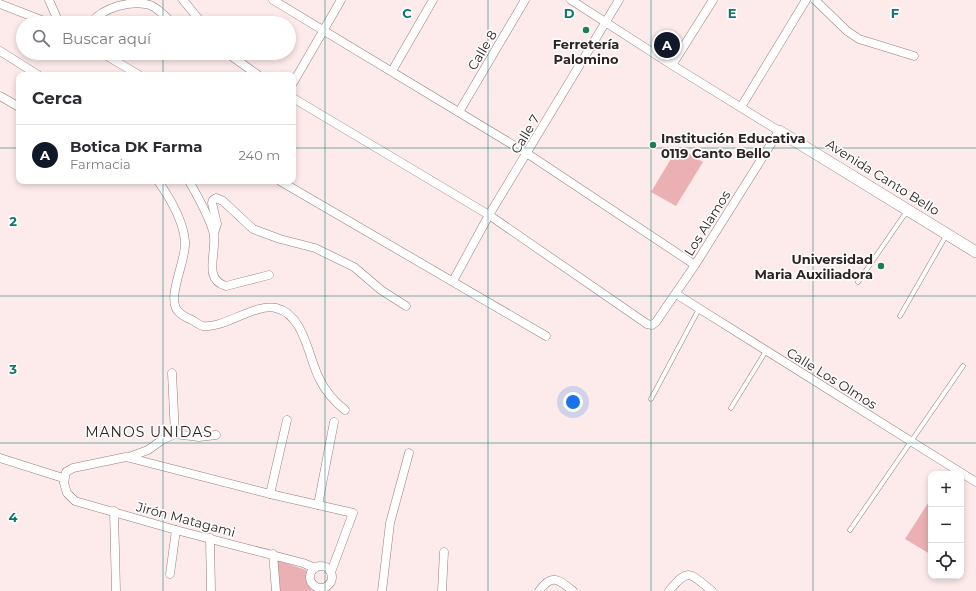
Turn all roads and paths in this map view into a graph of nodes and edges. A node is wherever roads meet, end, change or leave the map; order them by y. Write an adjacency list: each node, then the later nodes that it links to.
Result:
1 (49, 0): 14 (street)
2 (183, 0): 17 (street)
3 (274, 0): 19 (street)
4 (342, 0): 19 (street)
5 (433, 0): 25 (street)
6 (525, 0): 34 (street, Calle 8)
7 (570, 0): 18 (street, Avenida Canto Bello)
8 (619, 0): 18 (street, Calle 7)
9 (713, 0): 24 (street)
10 (806, 0): 33 (street)
11 (815, 0): 21 (street)
12 (0, 4): 13 (street)
13 (31, 16)
14 (56, 16)
15 (97, 16): 16 (street)
16 (164, 16)
17 (196, 16)
18 (605, 22): 24 (street, Avenida Canto Bello); 36 (street, Calle 7)
19 (324, 31): 25 (street); 29 (street)
20 (0, 52): 26 (street)
21 (914, 56)
22 (114, 60): 27 (street)
23 (237, 60): 28 (street)
24 (672, 65): 33 (street, Avenida Canto Bello)
25 (392, 71): 34 (street)
26 (33, 72)
27 (134, 72)
28 (254, 72)
29 (296, 78)
30 (0, 96): 32 (street)
31 (296, 100): 41 (street)
32 (16, 105)
33 (741, 107): 35 (street, Avenida Canto Bello)
34 (459, 112): 36 (street)
35 (779, 131): 40 (street, Avenida Canto Bello); 45 (street, Los Alamos)
36 (528, 154): 41 (street, Calle 7); 45 (street)
37 (160, 184): 59 (street)
38 (191, 184): 42 (street)
39 (285, 184): 47 (street)
40 (908, 210): 43 (street, Avenida Canto Bello); 48 (lane)
41 (489, 215): 47 (street, Calle 7); 49 (street, Los Alamos)
42 (214, 233): 46 (street); 50 (street)
43 (947, 234): 44 (street, Avenida Canto Bello); 52 (lane)
44 (976, 252)
45 (695, 265): 49 (street, Los Alamos)
46 (269, 275)
47 (453, 280): 53 (street)
48 (858, 282)
49 (676, 294): 51 (street, Calle Los Olmos)
50 (406, 306)
51 (699, 309): 54 (street, Calle Los Olmos); 57 (lane)
52 (900, 316)
53 (546, 336)
54 (766, 351): 58 (lane); 64 (street, Calle Los Olmos)
55 (963, 366): 64 (lane)
56 (172, 373): 62 (street)
57 (651, 399)
58 (732, 408)
59 (345, 410)
60 (287, 420): 70 (street)
61 (334, 422): 71 (street)
62 (175, 434): 63 (street); 67 (street)
63 (216, 435)
64 (910, 441): 69 (street, Calle Los Olmos); 74 (lane)
65 (410, 453): 85 (street)
66 (0, 458): 68 (street)
67 (126, 458): 68 (street); 70 (street)
68 (63, 478): 72 (street, Jirón Matagami)
69 (976, 482)
70 (270, 494): 71 (street)
71 (318, 505): 79 (street)
72 (114, 511): 73 (street, Jirón Matagami); 82 (street)
73 (176, 530): 75 (street, Jirón Matagami); 80 (street)
74 (850, 530)
75 (210, 538): 77 (street, Jirón Matagami); 83 (street)
76 (444, 552): 86 (street)
77 (273, 554): 78 (street, Jirón Matagami); 84 (street)
78 (315, 568): 79 (street); 81 (street)
79 (331, 572): 81 (street)
80 (170, 574)
81 (330, 588)
82 (116, 591)
83 (211, 591)
84 (276, 591)
85 (382, 591)
86 (442, 591)
87 (539, 591): 88 (street)
88 (573, 591)
89 (669, 591): 90 (street)
90 (712, 591)

